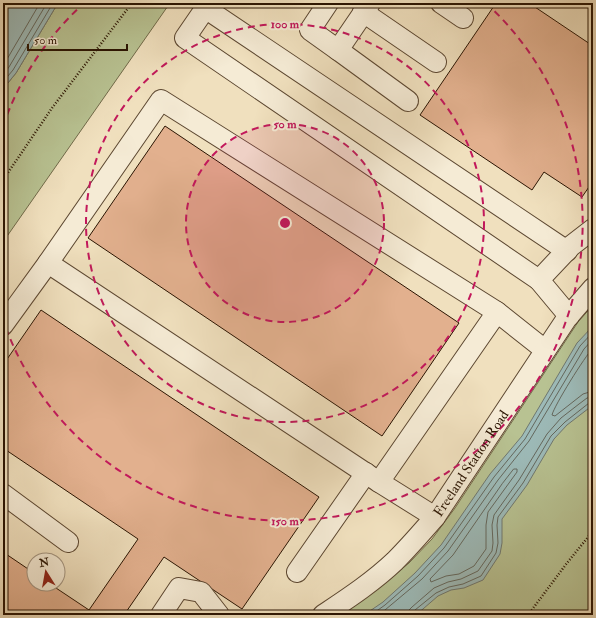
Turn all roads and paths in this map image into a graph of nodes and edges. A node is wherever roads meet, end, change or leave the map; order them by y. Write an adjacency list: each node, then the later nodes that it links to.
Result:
1 (132, 3): 10 (path)
2 (441, 3): 6 (street)
3 (207, 5): 12 (street); 14 (street)
4 (319, 6): 7 (street)
5 (367, 8): 7 (street); 8 (street)
6 (463, 18)
7 (338, 50): 9 (street)
8 (436, 62)
9 (408, 101)
10 (3, 180)
11 (593, 229): 12 (street)
12 (567, 251): 14 (street)
13 (48, 263): 16 (street); 18 (street); 20 (street)
14 (539, 280): 17 (street)
15 (593, 288): 17 (street, Freeland Station Road)
16 (496, 312): 19 (street); 20 (street)
17 (569, 316): 19 (street, Freeland Station Road)
18 (3, 325)
19 (545, 350): 22 (street, Freeland Station Road)
20 (372, 477): 22 (street); 25 (street)
21 (3, 494): 24 (street)
22 (435, 517): 28 (street, Freeland Station Road)
23 (593, 531): 29 (path)
24 (68, 542)
25 (297, 572)
26 (161, 615): 27 (street)
27 (219, 615)
28 (323, 615)
29 (528, 615)

